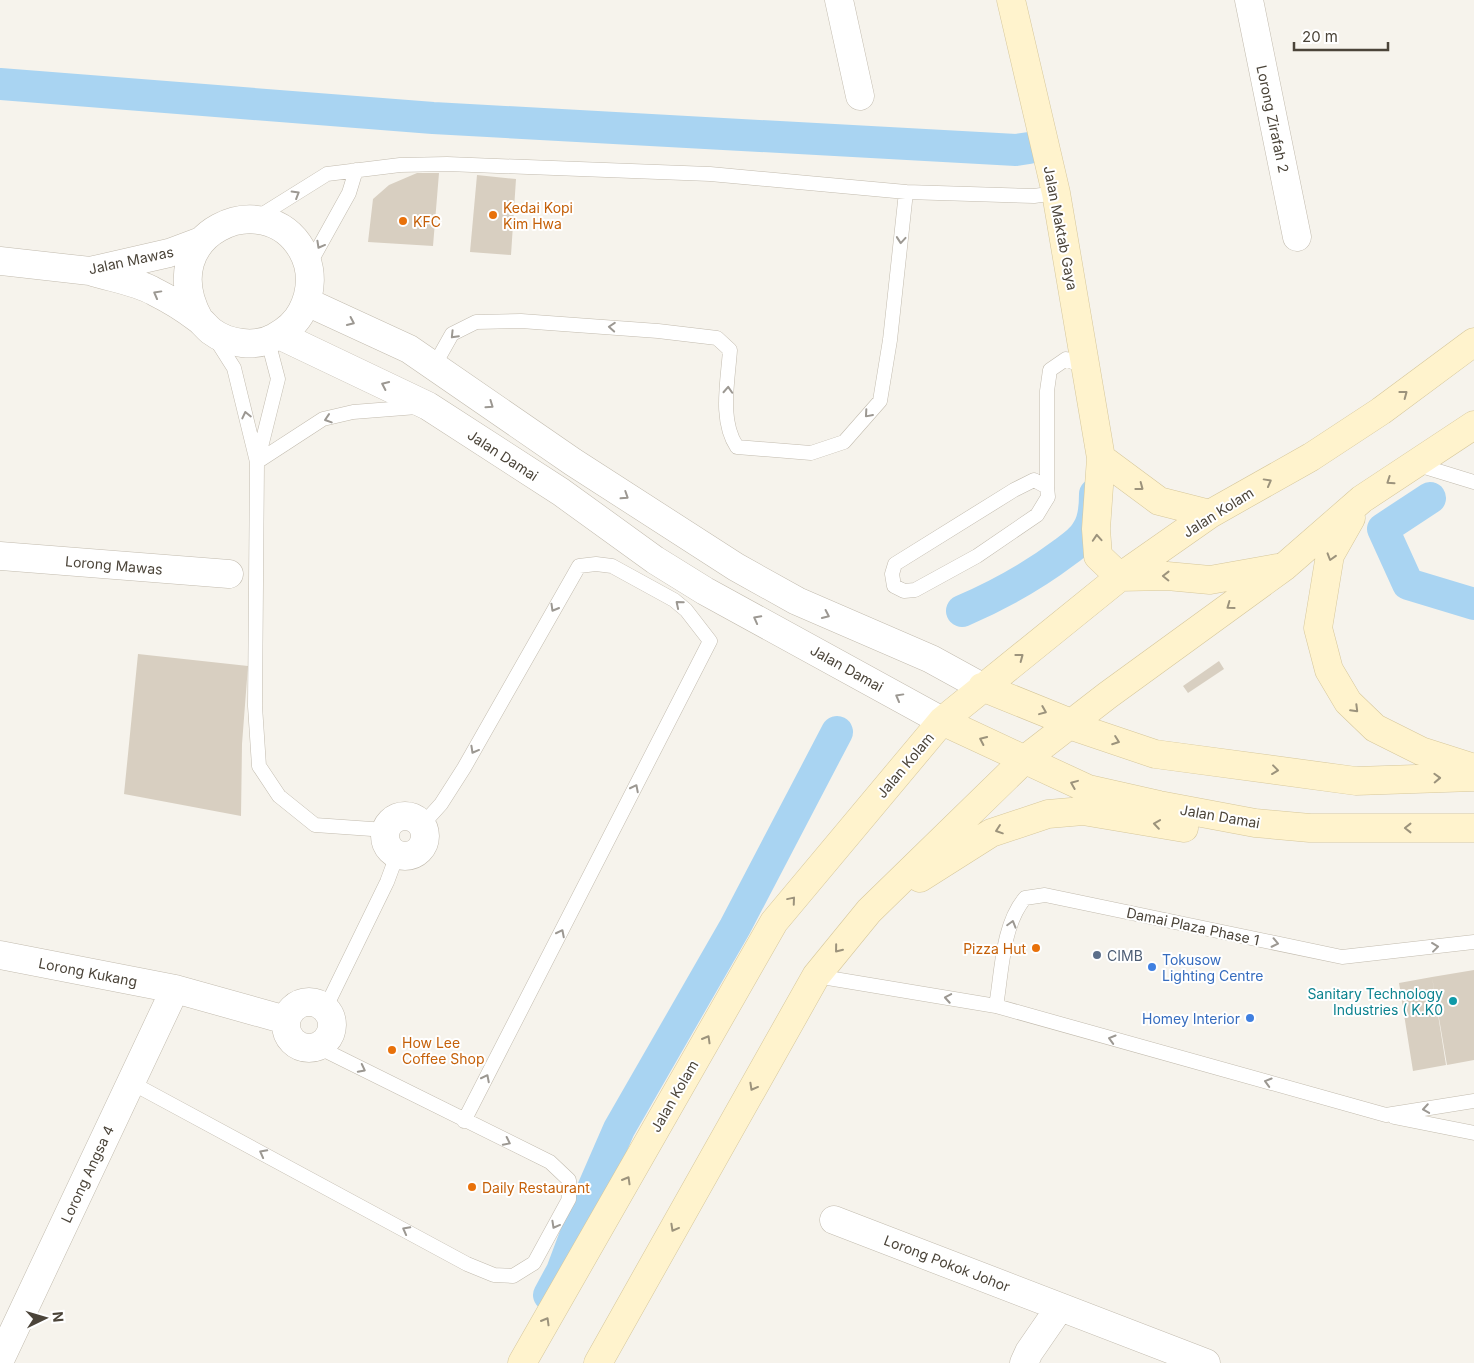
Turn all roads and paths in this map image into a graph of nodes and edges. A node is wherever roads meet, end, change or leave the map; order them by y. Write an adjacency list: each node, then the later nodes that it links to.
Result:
1 (839, 0): 4 (street)
2 (1011, 0): 7 (main road, Jalan Maktab Gaya)
3 (1249, 0): 9 (street, Lorong Zirafah 2)
4 (860, 96)
5 (356, 170): 6 (lane); 8 (lane, one-way to 5); 12 (lane, one-way to 12)
6 (906, 192): 7 (lane); 18 (lane, one-way to 18)
7 (1056, 193): 19 (main road, Jalan Maktab Gaya)
8 (254, 219): 10 (street); 12 (street)
9 (1297, 237)
10 (201, 241): 13 (street, Jalan Mawas); 15 (street)
11 (0, 261): 13 (street, Jalan Mawas)
12 (308, 267): 14 (street)
13 (90, 271): 15 (street, one-way to 13)
14 (307, 302): 16 (street); 18 (street, one-way to 18)
15 (205, 325): 16 (street); 23 (lane, one-way to 15)
16 (273, 338): 20 (street, Jalan Damai, one-way to 16); 23 (lane)
17 (1474, 342): 28 (main road, Jalan Kolam, one-way to 17)
18 (434, 366): 33 (street, one-way to 33)
19 (1086, 368): 22 (main road, Jalan Maktab Gaya); 26 (lane)
20 (428, 406): 23 (lane, one-way to 23); 34 (street, Jalan Damai, one-way to 20)
21 (1474, 425): 24 (main road)
22 (1101, 458): 28 (main road, one-way to 28); 32 (main road, Jalan Maktab Gaya, one-way to 22)
23 (257, 462): 42 (lane)
24 (1415, 464): 25 (lane); 27 (main road, one-way to 27)
25 (1474, 482)
26 (1047, 487): 26 (lane)
27 (1362, 499): 30 (main road); 37 (main road, one-way to 37)
28 (1210, 514): 32 (main road, Jalan Kolam)
29 (0, 556): 31 (street, Lorong Mawas)
30 (1284, 567): 32 (main road, one-way to 32); 35 (main road, one-way to 35)
31 (229, 574)
32 (1120, 577): 33 (main road, Jalan Kolam, one-way to 32)
33 (982, 687): 34 (main road, Jalan Kolam); 35 (main road, one-way to 35)
34 (942, 721): 36 (main road, Jalan Damai, one-way to 34); 61 (main road, Jalan Kolam, one-way to 34)
35 (1071, 723): 36 (main road); 38 (main road, one-way to 38)
36 (1024, 760): 40 (main road, Jalan Damai, one-way to 36); 44 (main road)
37 (1474, 768)
38 (1474, 776)
39 (422, 825): 42 (street); 43 (street); 56 (lane, one-way to 39)
40 (1310, 828): 41 (main road, Jalan Damai, one-way to 40); 44 (main road, one-way to 44)
41 (1474, 828)
42 (386, 830): 43 (street)
43 (397, 855): 50 (lane)
44 (869, 911): 47 (main road, one-way to 47)
45 (1474, 942): 49 (lane, Damai Plaza Phase 1, one-way to 45)
46 (0, 955): 48 (street, Lorong Kukang)
47 (816, 976): 49 (lane, one-way to 47); 62 (main road, one-way to 62)
48 (176, 989): 51 (street, Lorong Kukang); 53 (street, Lorong Angsa 4)
49 (996, 1006): 55 (lane, one-way to 49)
50 (325, 1008): 51 (street); 52 (street)
51 (286, 1020): 52 (street)
52 (318, 1046): 56 (lane, one-way to 56)
53 (130, 1082): 56 (lane, one-way to 53); 60 (street, Lorong Angsa 4)
54 (1474, 1101): 55 (lane, one-way to 55)
55 (1386, 1115): 57 (lane)
56 (464, 1121)
57 (1474, 1133)
58 (834, 1220): 59 (street, Lorong Pokok Johor)
59 (1060, 1307): 63 (street); 64 (street, Lorong Pokok Johor)
60 (0, 1360)
61 (522, 1363)
62 (598, 1363)
63 (1024, 1363)
64 (1206, 1363)

